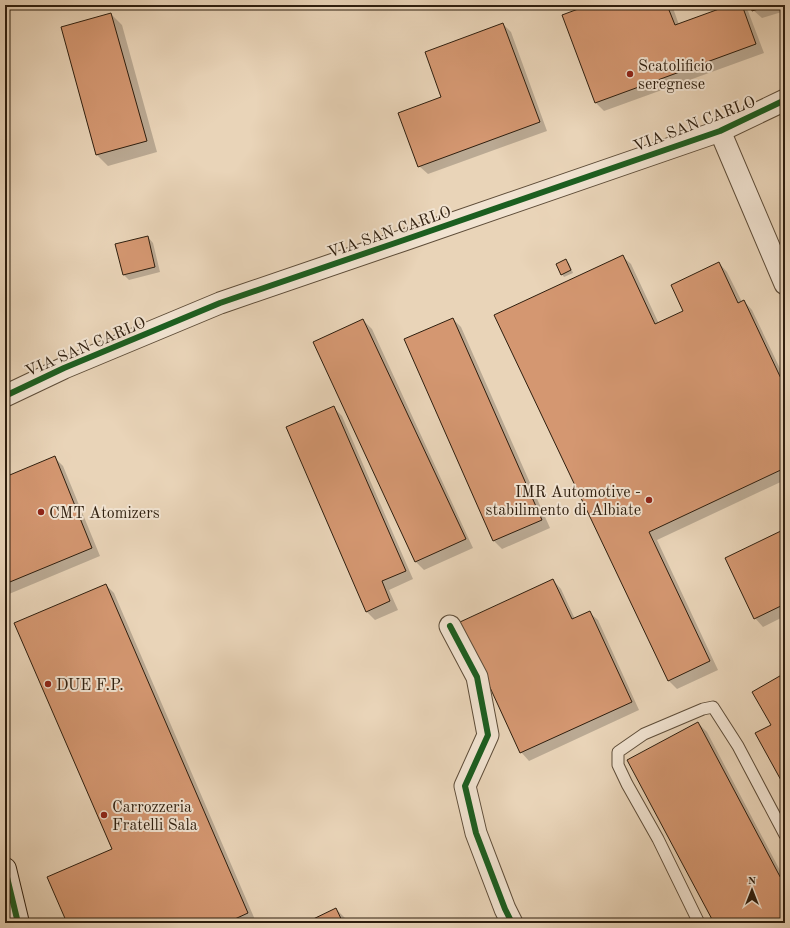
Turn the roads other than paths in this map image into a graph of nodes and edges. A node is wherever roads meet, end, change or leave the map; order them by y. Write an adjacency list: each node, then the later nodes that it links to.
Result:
1 (785, 100): 2 (street, VIA SAN CARLO)
2 (720, 130): 3 (street); 4 (street, VIA SAN CARLO)
3 (785, 284)
4 (5, 396)
5 (450, 626): 9 (street)
6 (785, 835): 10 (lane)
7 (5, 869): 8 (street)
8 (18, 923)
9 (512, 923)
10 (699, 923)

